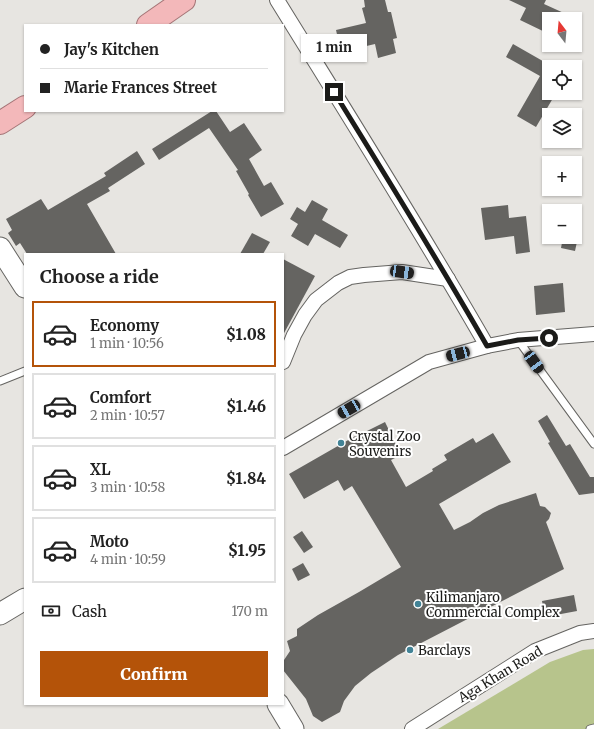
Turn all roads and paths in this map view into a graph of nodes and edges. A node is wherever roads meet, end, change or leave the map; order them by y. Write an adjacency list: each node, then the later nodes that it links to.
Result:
1 (184, 0): 3 (highway)
2 (276, 0): 7 (street)
3 (149, 24)
4 (24, 108): 5 (highway)
5 (0, 122)
6 (0, 248): 8 (main road)
7 (448, 279): 11 (street); 12 (street)
8 (24, 285)
9 (594, 334): 10 (street)
10 (518, 340): 11 (street); 15 (lane)
11 (487, 346): 16 (street)
12 (284, 354)
13 (24, 371): 14 (lane)
14 (0, 381)
15 (594, 444)
16 (284, 447)
17 (24, 600): 18 (main road)
18 (0, 614)
19 (594, 631): 23 (street, Aga Khan Road)
20 (279, 705): 22 (main road)
21 (594, 728): 24 (lane)
22 (293, 729)
23 (412, 729)
24 (590, 729)

